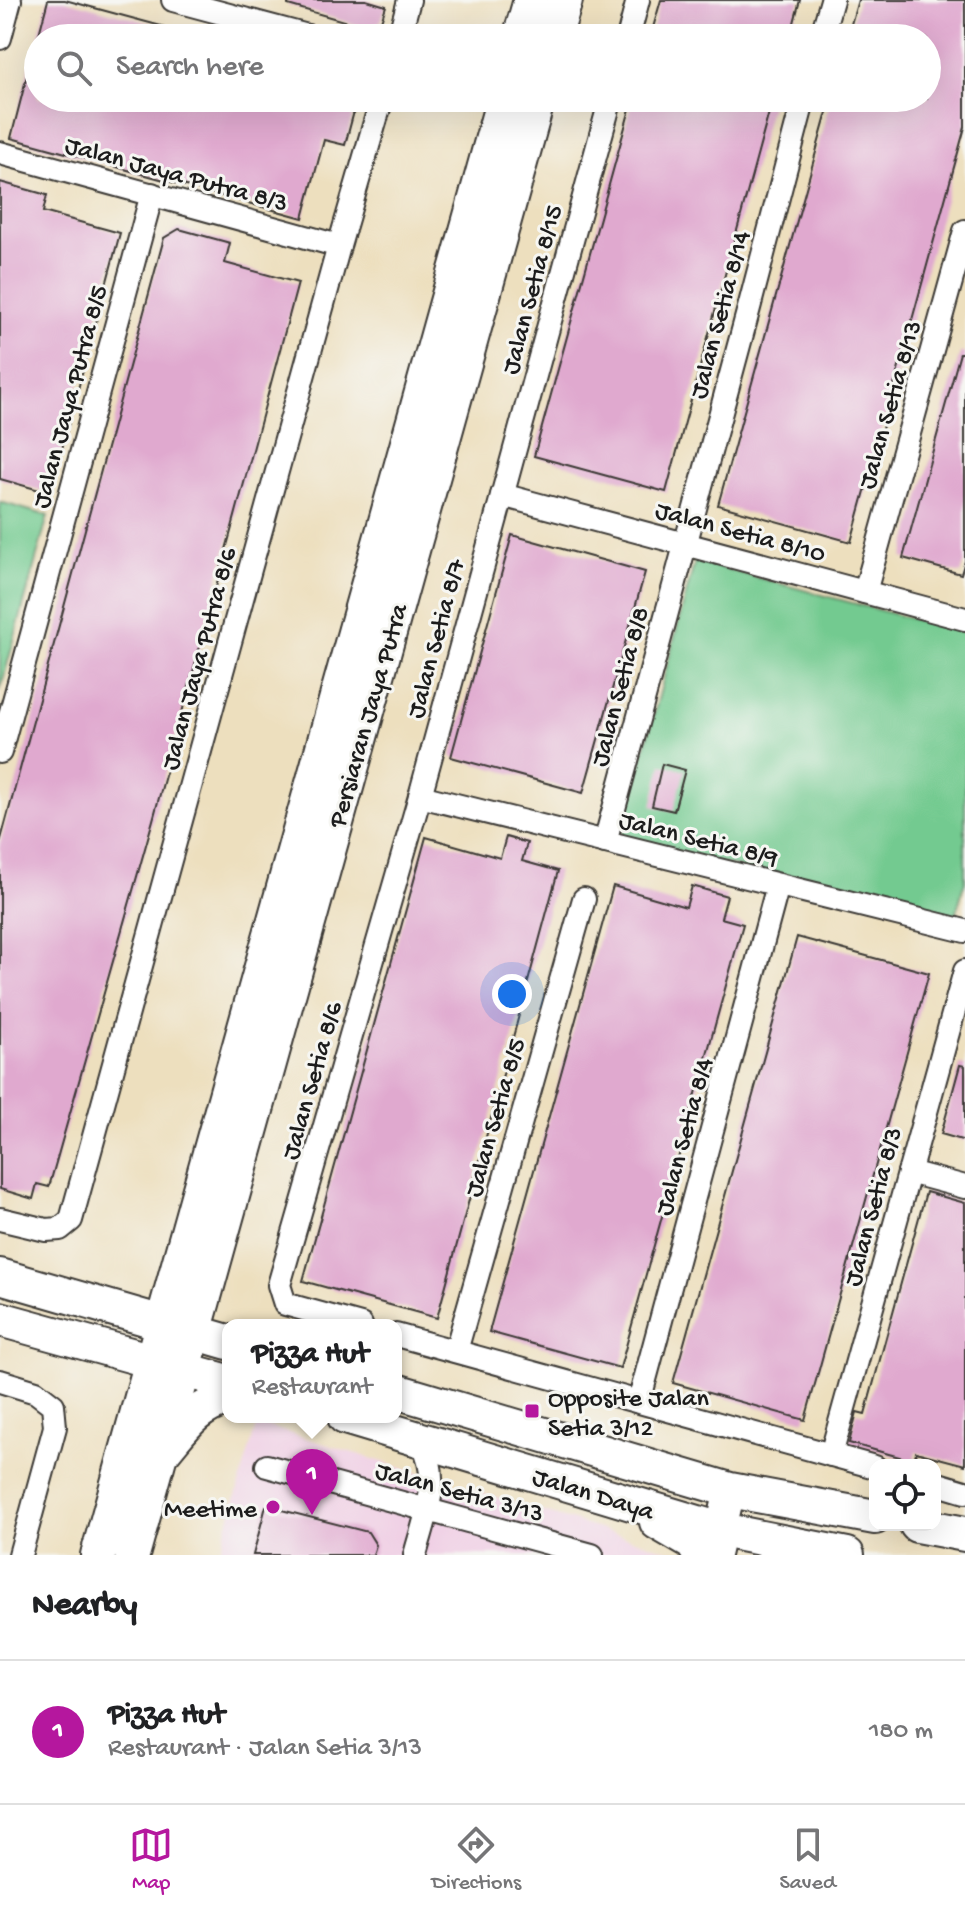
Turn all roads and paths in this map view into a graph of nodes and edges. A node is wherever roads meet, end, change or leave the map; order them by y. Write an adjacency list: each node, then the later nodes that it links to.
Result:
1 (10, 0): 14 (street)
2 (173, 0): 8 (street)
3 (409, 0): 9 (street)
4 (531, 0): 10 (main road)
5 (565, 0): 11 (main road)
6 (638, 0): 12 (street)
7 (832, 0): 13 (street)
8 (263, 24)
9 (403, 24)
10 (524, 24)
11 (558, 24)
12 (632, 24)
13 (825, 24)
14 (0, 38)
15 (378, 112): 23 (street, Jalan Jaya Putra 8/6)
16 (500, 112): 38 (main road, Persiaran Jaya Putra)
17 (534, 112): 38 (main road, Persiaran Jaya Putra)
18 (607, 112): 24 (street, Jalan Setia 8/15)
19 (800, 112): 25 (street, Jalan Setia 8/14)
20 (0, 153): 21 (street, Jalan Jaya Putra 8/3)
21 (152, 194): 23 (street, Jalan Jaya Putra 8/3); 28 (street, Jalan Jaya Putra 8/5)
22 (965, 231): 26 (street, Jalan Setia 8/13)
23 (339, 246): 37 (street, Jalan Jaya Putra 8/6)
24 (502, 495): 25 (street, Jalan Setia 8/10); 29 (street, Jalan Setia 8/7)
25 (685, 544): 26 (street, Jalan Setia 8/10); 30 (street, Jalan Setia 8/8)
26 (865, 592): 27 (street, Jalan Setia 8/10)
27 (965, 619)
28 (0, 752)
29 (420, 796): 30 (street, Jalan Setia 8/9); 43 (street, Jalan Setia 8/6)
30 (605, 842): 31 (street, Jalan Setia 8/9)
31 (778, 885): 33 (street, Jalan Setia 8/9); 54 (street, Jalan Setia 8/4)
32 (584, 899): 48 (street, Jalan Setia 8/5)
33 (965, 931)
34 (965, 971): 35 (street, Jalan Setia 8/3)
35 (909, 1172): 36 (street); 59 (street, Jalan Setia 8/3)
36 (965, 1187)
37 (0, 1219)
38 (202, 1245): 40 (main road); 42 (main road); 44 (main road, Persiaran Jaya Putra)
39 (0, 1276): 40 (main road)
40 (92, 1302): 44 (main road)
41 (0, 1319): 47 (main road)
42 (225, 1319)
43 (339, 1319)
44 (179, 1327): 46 (main road); 49 (main road, Persiaran Jaya Putra)
45 (402, 1337): 48 (street)
46 (222, 1340)
47 (84, 1342): 49 (main road); 55 (main road)
48 (456, 1351): 54 (street)
49 (168, 1365): 50 (main road); 55 (main road); 60 (main road)
50 (222, 1380)
51 (0, 1381): 73 (street)
52 (402, 1393): 64 (main road, Jalan Daya)
53 (222, 1400): 60 (main road)
54 (639, 1402): 59 (street)
55 (137, 1419): 74 (main road)
56 (365, 1423): 57 (main road, Jalan Daya)
57 (421, 1440): 58 (main road, Jalan Daya); 67 (street)
58 (471, 1455): 67 (street); 72 (main road, Jalan Daya)
59 (831, 1455): 61 (street)
60 (159, 1457): 75 (main road)
61 (869, 1465)
62 (267, 1466): 67 (street, Jalan Setia 3/13)
63 (941, 1485): 65 (street)
64 (730, 1490): 66 (main road, Jalan Daya); 72 (street)
65 (965, 1492)
66 (767, 1497): 68 (main road, Jalan Daya); 71 (street)
67 (427, 1510): 76 (street); 77 (street, Jalan Setia 3/13)
68 (869, 1516)
69 (941, 1530): 70 (main road)
70 (965, 1534)
71 (756, 1546): 72 (main road); 78 (main road)
72 (712, 1547)
73 (20, 1555)
74 (98, 1555)
75 (132, 1555)
76 (415, 1555)
77 (592, 1555)
78 (847, 1555)

